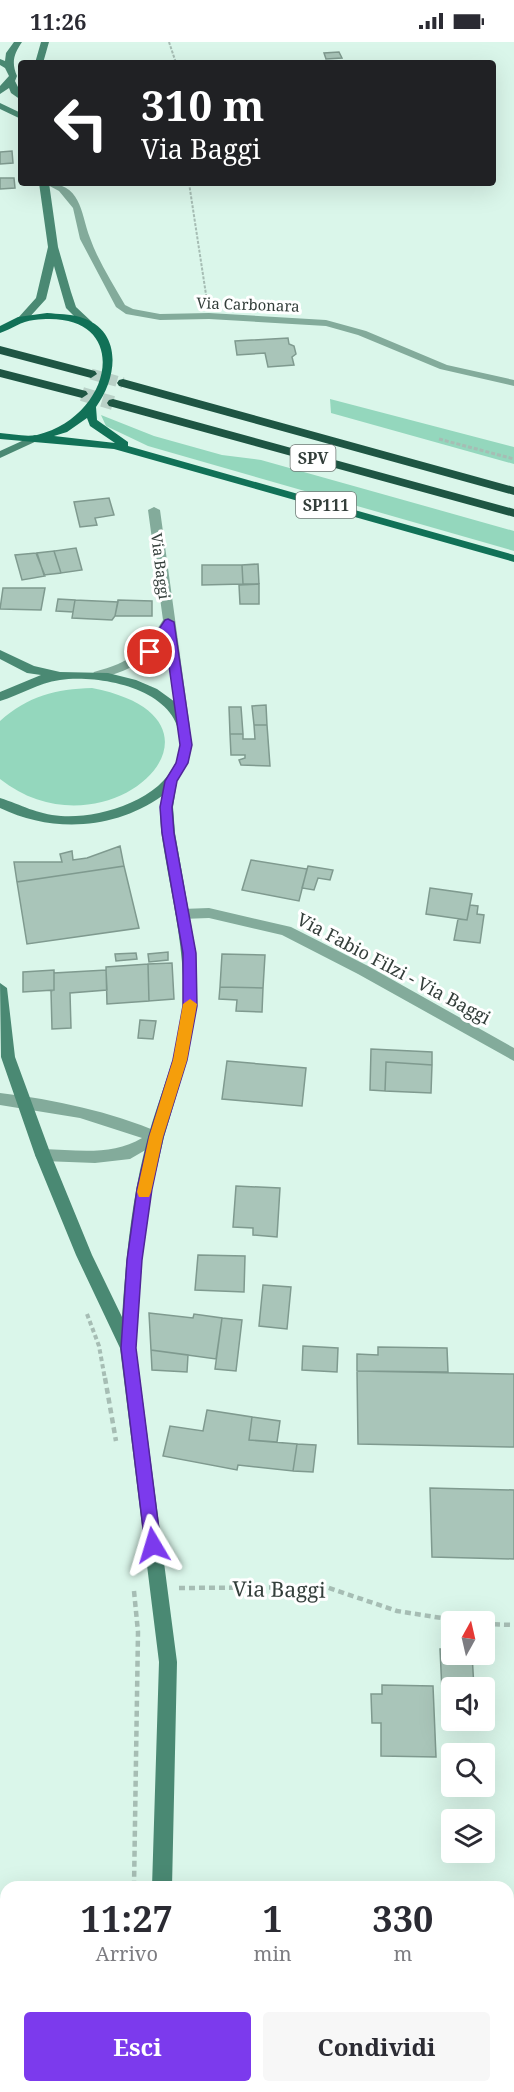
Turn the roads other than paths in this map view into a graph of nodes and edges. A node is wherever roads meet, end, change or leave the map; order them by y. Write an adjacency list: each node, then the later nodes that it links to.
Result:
1 (18, 42): 5 (main road)
2 (45, 42): 3 (main road)
3 (40, 60)
4 (0, 61): 5 (main road)
5 (9, 67): 6 (main road)
6 (11, 81): 7 (main road); 8 (main road)
7 (0, 91)
8 (18, 94)
9 (0, 106): 10 (main road)
10 (18, 115)
11 (44, 186): 13 (main road)
12 (56, 186): 21 (street, Via Carbonara)
13 (53, 247): 14 (main road); 15 (main road)
14 (24, 318): 15 (main road); 16 (main road)
15 (88, 324): 24 (main road, SP111)
16 (1, 329)
17 (0, 350): 19 (highway)
18 (0, 372): 22 (highway)
19 (91, 374)
20 (123, 383): 29 (highway, SPV)
21 (514, 383)
22 (82, 394)
23 (113, 403): 31 (highway, SPV)
24 (90, 410): 26 (main road, SP111); 27 (main road, SP111)
25 (0, 436): 26 (main road, SP111)
26 (38, 438): 27 (main road, SP111); 28 (main road)
27 (146, 454): 32 (main road, SP111)
28 (0, 455)
29 (514, 491)
30 (154, 510): 33 (street, Via Baggi)
31 (514, 513)
32 (514, 560)
33 (168, 622): 36 (street, Via Baggi); 38 (street, Via Baggi)
34 (0, 654): 35 (main road, Via Baggi)
35 (67, 675): 36 (main road, Via Baggi); 37 (main road, Via Baggi)
36 (98, 675): 38 (main road, Via Baggi)
37 (0, 697)
38 (184, 728): 39 (main road, Via Baggi)
39 (171, 781): 40 (main road, Via Baggi); 41 (main road, Via Baggi)
40 (0, 803)
41 (182, 914): 43 (street, Via Fabio Filzi - Via Baggi); 46 (main road, Via Baggi)
42 (0, 988): 45 (main road, Via Baggi)
43 (514, 1055)
44 (0, 1099): 45 (street)
45 (24, 1100): 46 (street); 47 (main road, Via Baggi)
46 (156, 1137): 47 (street); 48 (main road, Via Baggi)
47 (43, 1155): 48 (main road, Via Baggi)
48 (128, 1348): 49 (main road, Via Baggi)
49 (162, 1881)

